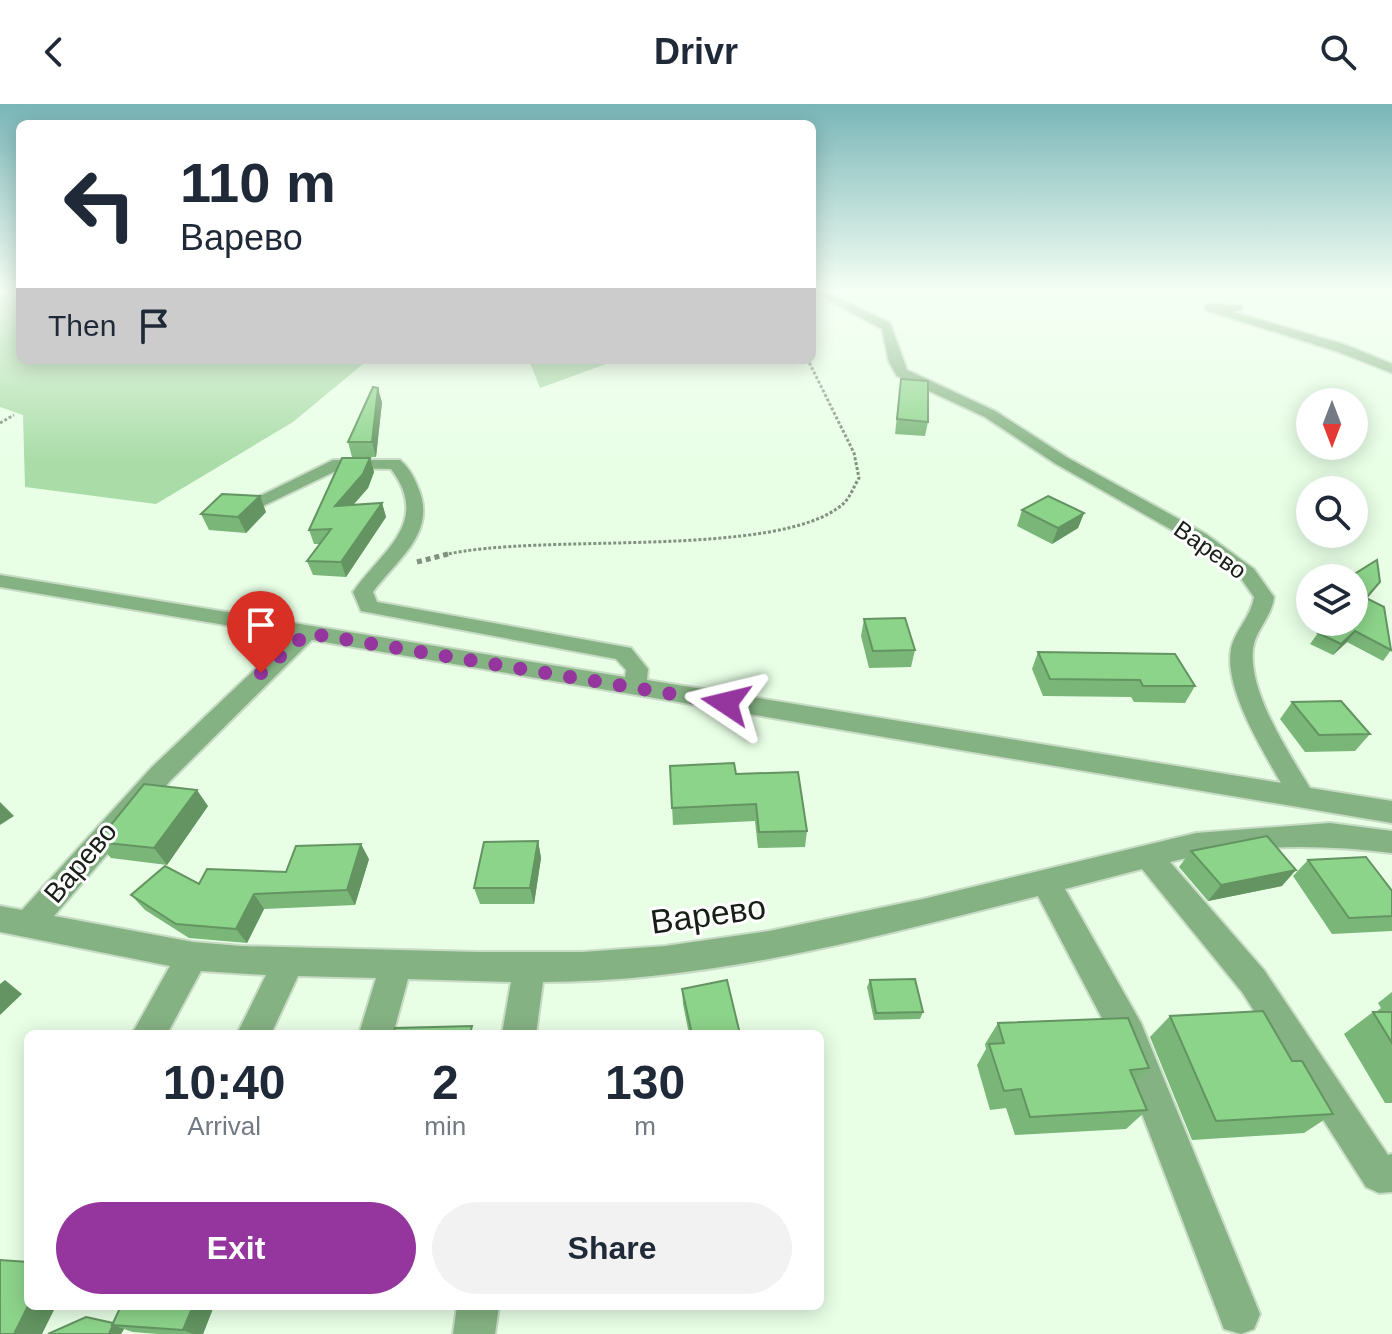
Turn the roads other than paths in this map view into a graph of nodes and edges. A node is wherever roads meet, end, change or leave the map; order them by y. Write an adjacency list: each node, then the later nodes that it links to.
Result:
1 (893, 348): 8 (street, Варево)
2 (1342, 348): 3 (street)
3 (1392, 369)
4 (255, 503): 7 (street)
5 (0, 581): 6 (street)
6 (307, 633): 7 (street); 13 (street, Варево)
7 (635, 688): 8 (street)
8 (1303, 799): 9 (street)
9 (1392, 812)
10 (1392, 842): 11 (street, Варево)
11 (1147, 855): 12 (street, Варево); 22 (street)
12 (1046, 882): 17 (street, Варево); 24 (street)
13 (14, 922): 14 (street, Варево)
14 (193, 956): 15 (street, Варево); 18 (street)
15 (289, 962): 16 (street, Варево); 19 (street)
16 (396, 965): 17 (street, Варево); 20 (street)
17 (529, 967): 21 (street)
18 (151, 1030)
19 (256, 1030)
20 (377, 1030)
21 (520, 1030)
22 (1392, 1173)
23 (477, 1310): 25 (street)
24 (1239, 1314)
25 (474, 1334)

